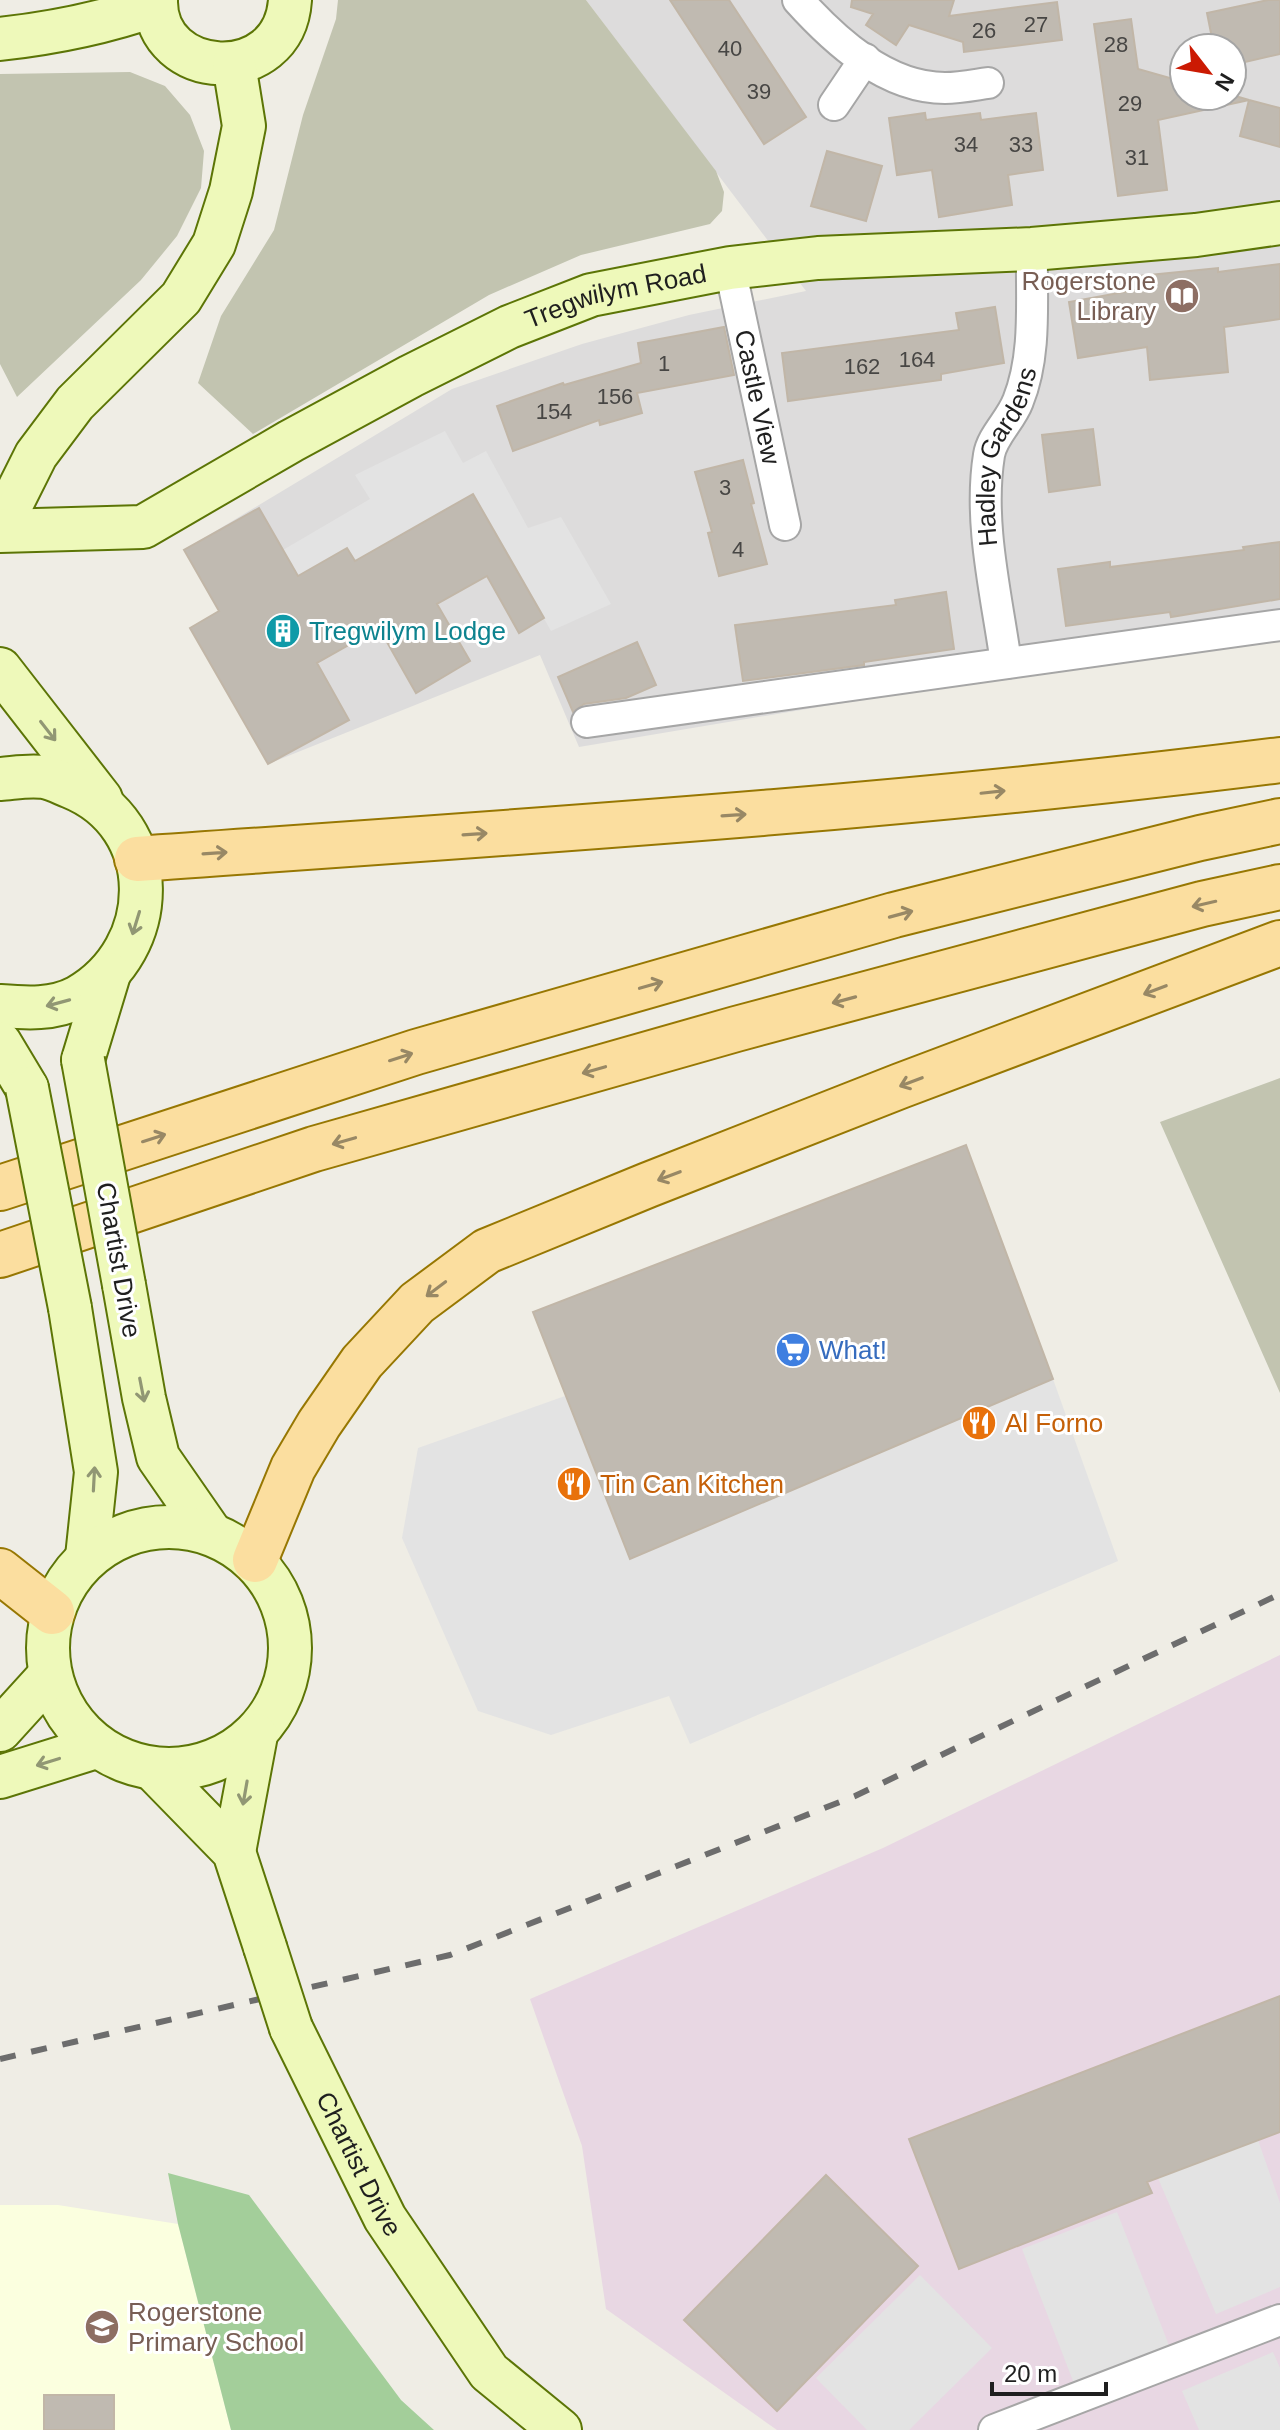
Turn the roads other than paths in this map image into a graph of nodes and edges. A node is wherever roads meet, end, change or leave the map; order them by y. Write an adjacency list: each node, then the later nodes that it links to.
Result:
1 (290, 0): 6 (main road)
2 (798, 0): 5 (street)
3 (155, 3): 4 (main road); 6 (main road)
4 (0, 39)
5 (865, 59): 7 (street); 8 (street)
6 (234, 64): 13 (main road)
7 (988, 83)
8 (834, 105)
9 (1280, 223): 10 (main road, Tregwilym Road)
10 (1032, 249): 11 (main road, Tregwilym Road); 15 (street, Hadley Gardens)
11 (730, 268): 12 (street, Castle View); 13 (main road, Tregwilym Road)
12 (785, 525)
13 (0, 529)
14 (1280, 625): 15 (street)
15 (1006, 663): 17 (street)
16 (0, 669): 21 (main road, one-way to 21)
17 (587, 722)
18 (1280, 760): 21 (main road, one-way to 18)
19 (0, 779): 21 (main road)
20 (1280, 821): 27 (main road, one-way to 20)
21 (128, 840): 24 (main road, Chartist Drive, one-way to 24)
22 (1280, 887): 28 (main road, one-way to 28)
23 (1280, 943): 31 (main road, one-way to 31)
24 (109, 974): 25 (main road, Chartist Drive, one-way to 25); 29 (main road, Chartist Drive, one-way to 29, bridge)
25 (0, 1006)
26 (0, 1043): 30 (main road, one-way to 26, bridge)
27 (0, 1188)
28 (0, 1255)
29 (210, 1532): 30 (main road, Chartist Drive); 31 (main road, Chartist Drive)
30 (87, 1557): 33 (main road, Chartist Drive)
31 (255, 1560): 36 (main road, Chartist Drive)
32 (0, 1571): 33 (main road)
33 (52, 1612): 34 (main road, Chartist Drive)
34 (50, 1675): 35 (main road); 37 (main road, Chartist Drive)
35 (0, 1730)
36 (256, 1735): 38 (main road, Chartist Drive); 40 (main road, Chartist Drive, one-way to 40)
37 (96, 1747): 38 (main road, Chartist Drive); 39 (main road, one-way to 39)
38 (154, 1770): 40 (main road, Chartist Drive)
39 (0, 1777)
40 (234, 1852): 42 (main road, Chartist Drive, bridge)
41 (1280, 2320): 43 (street)
42 (560, 2430)
43 (994, 2430)

